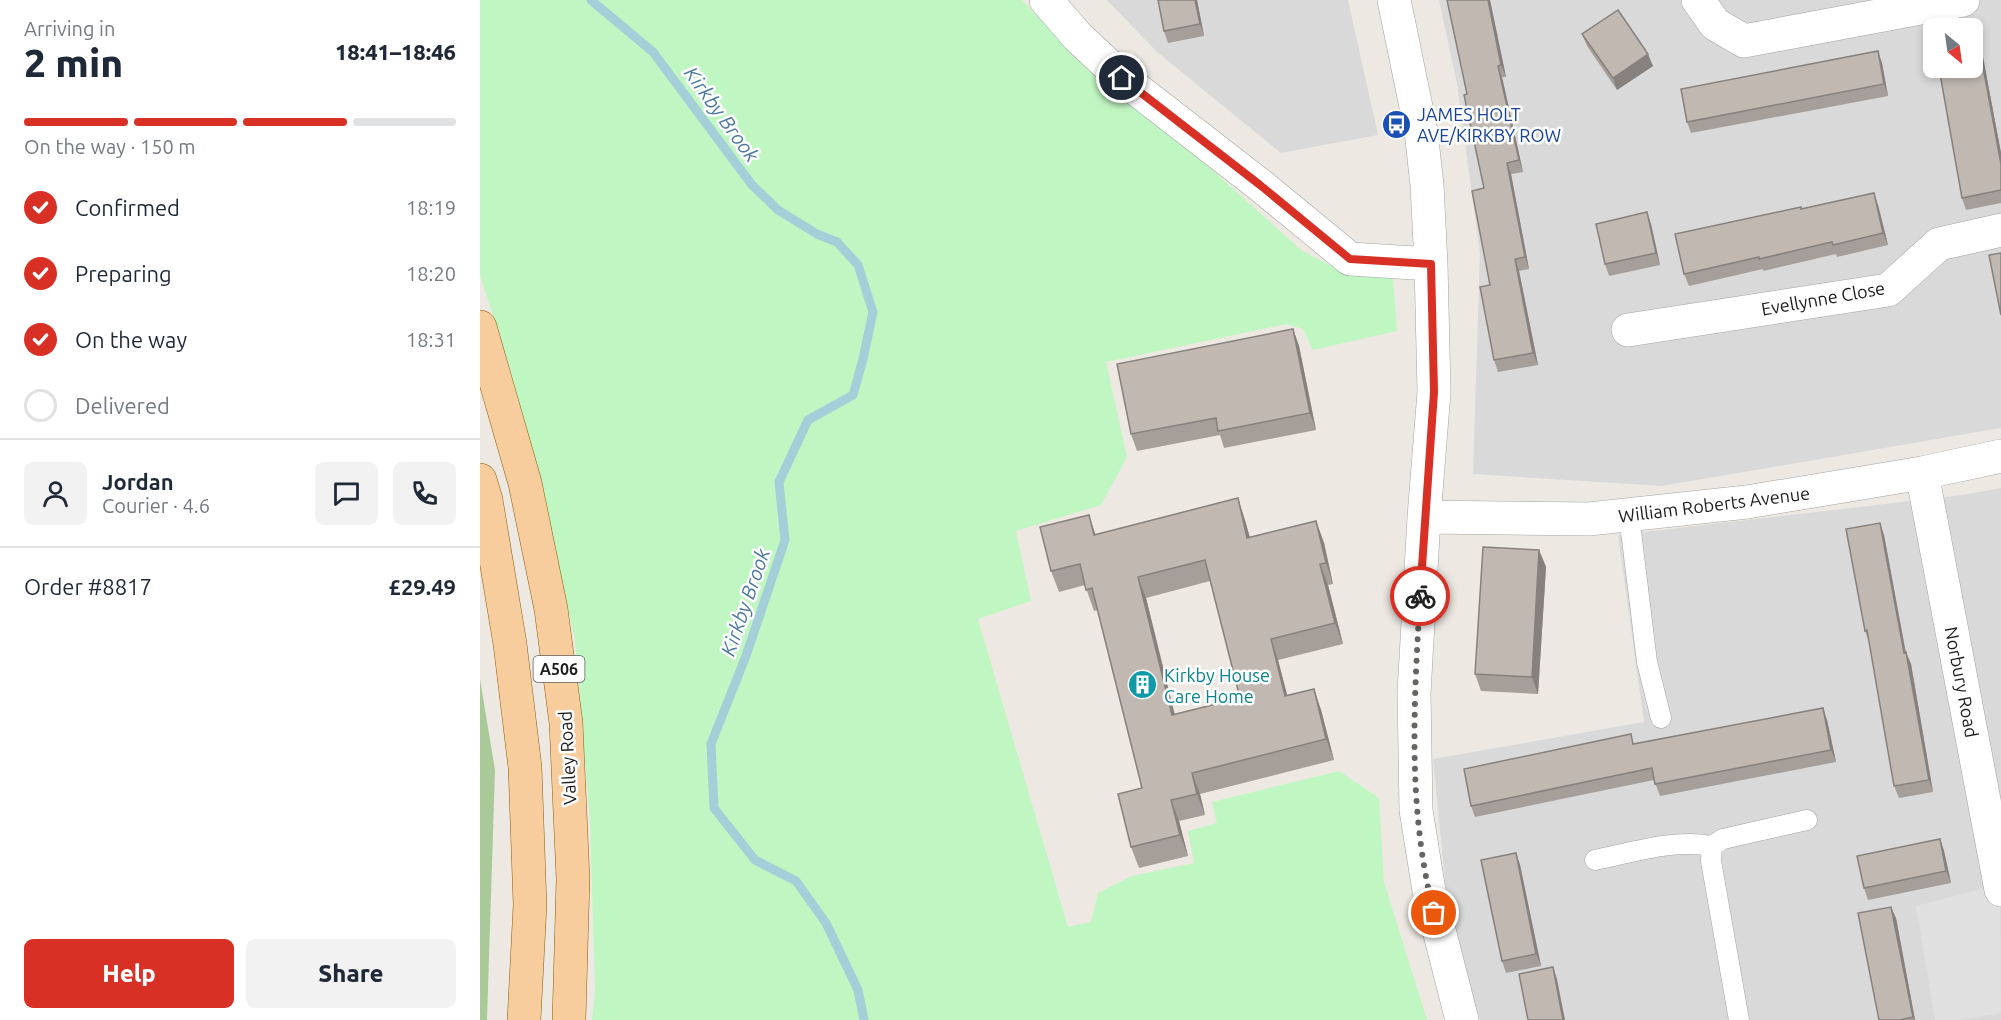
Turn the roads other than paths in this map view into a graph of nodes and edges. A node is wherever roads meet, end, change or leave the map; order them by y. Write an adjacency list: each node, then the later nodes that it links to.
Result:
1 (1046, 0): 6 (street)
2 (1395, 0): 6 (street)
3 (1698, 0): 4 (street)
4 (1963, 0)
5 (2001, 230): 8 (street, Evellynne Close)
6 (1431, 264): 13 (street)
7 (480, 327): 20 (main road, Valley Road / A506)
8 (1628, 330)
9 (2001, 456): 10 (street, William Roberts Avenue)
10 (1922, 473): 12 (street, William Roberts Avenue); 18 (street, Norbury Road)
11 (480, 480): 19 (main road, A506)
12 (1629, 515): 13 (street, William Roberts Avenue); 14 (lane)
13 (1424, 517): 21 (street)
14 (1661, 717)
15 (1807, 820): 16 (lane)
16 (1712, 846): 17 (lane); 22 (lane)
17 (1595, 860)
18 (2001, 890)
19 (524, 1020)
20 (568, 1020)
21 (1462, 1020)
22 (1740, 1020)

